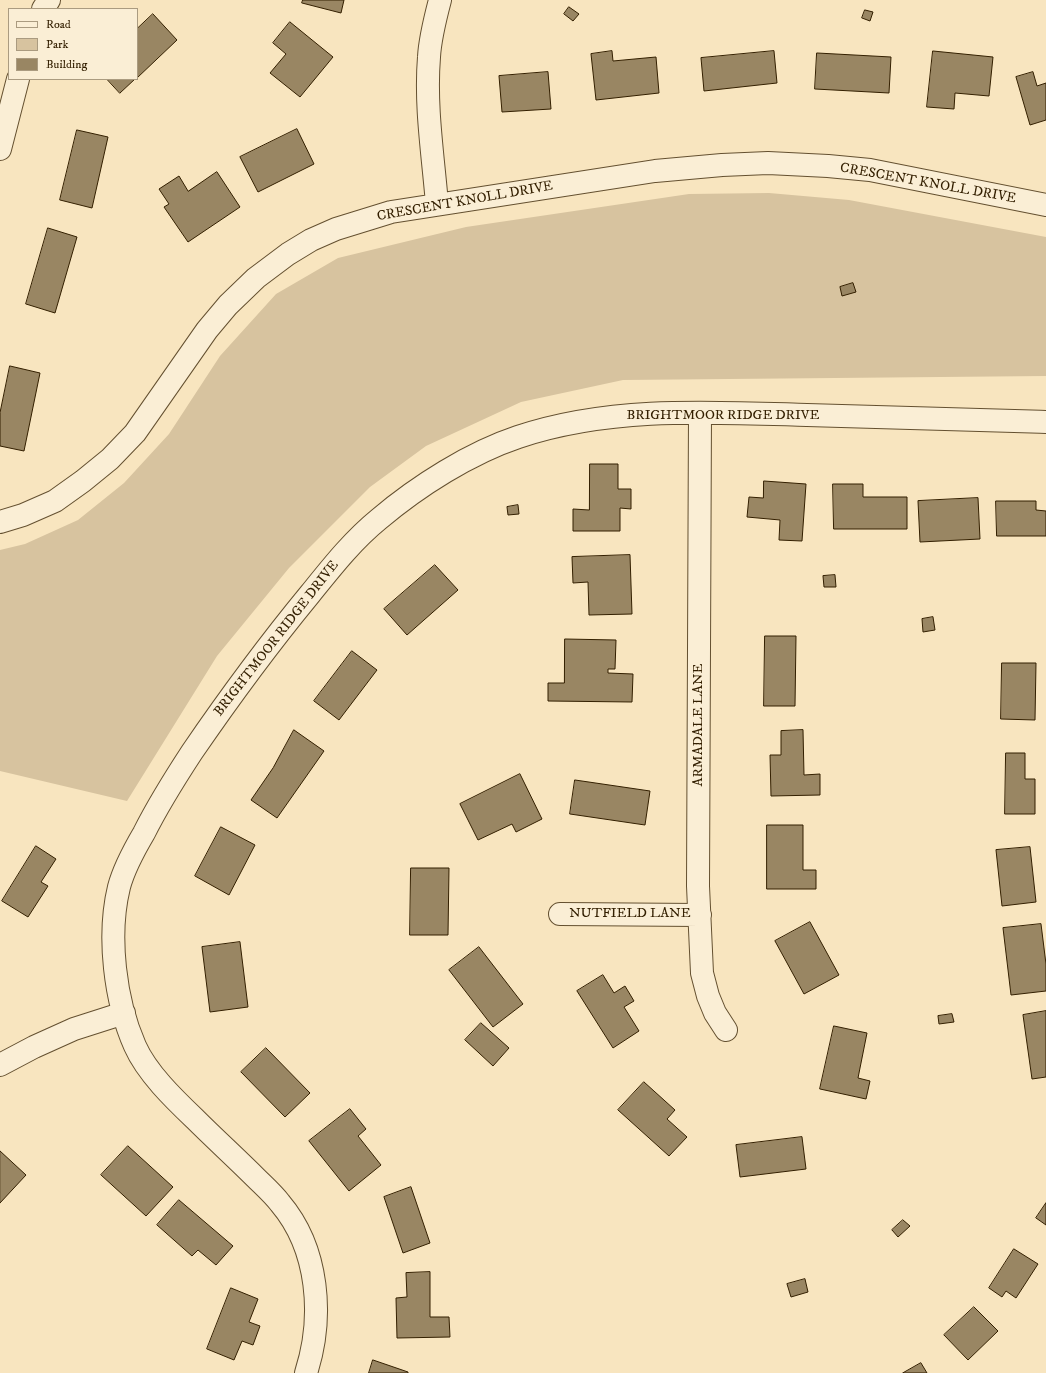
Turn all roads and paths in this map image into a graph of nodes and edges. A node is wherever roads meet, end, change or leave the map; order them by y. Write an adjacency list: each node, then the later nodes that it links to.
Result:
1 (440, 0): 4 (street)
2 (18, 80): 3 (street)
3 (0, 149)
4 (438, 204): 5 (street, CRESCENT KNOLL DRIVE); 8 (street, CRESCENT KNOLL DRIVE)
5 (1046, 205)
6 (700, 413): 7 (street, BRIGHTMOOR RIDGE DRIVE); 10 (street, ARMADALE LANE); 11 (street, BRIGHTMOOR RIDGE DRIVE)
7 (1046, 422)
8 (0, 522)
9 (560, 914): 10 (street, NUTFIELD LANE)
10 (700, 915): 12 (street, ARMADALE LANE)
11 (124, 1014): 13 (street); 14 (street, BRIGHTMOOR RIDGE DRIVE)
12 (726, 1030)
13 (0, 1065)
14 (306, 1373)

